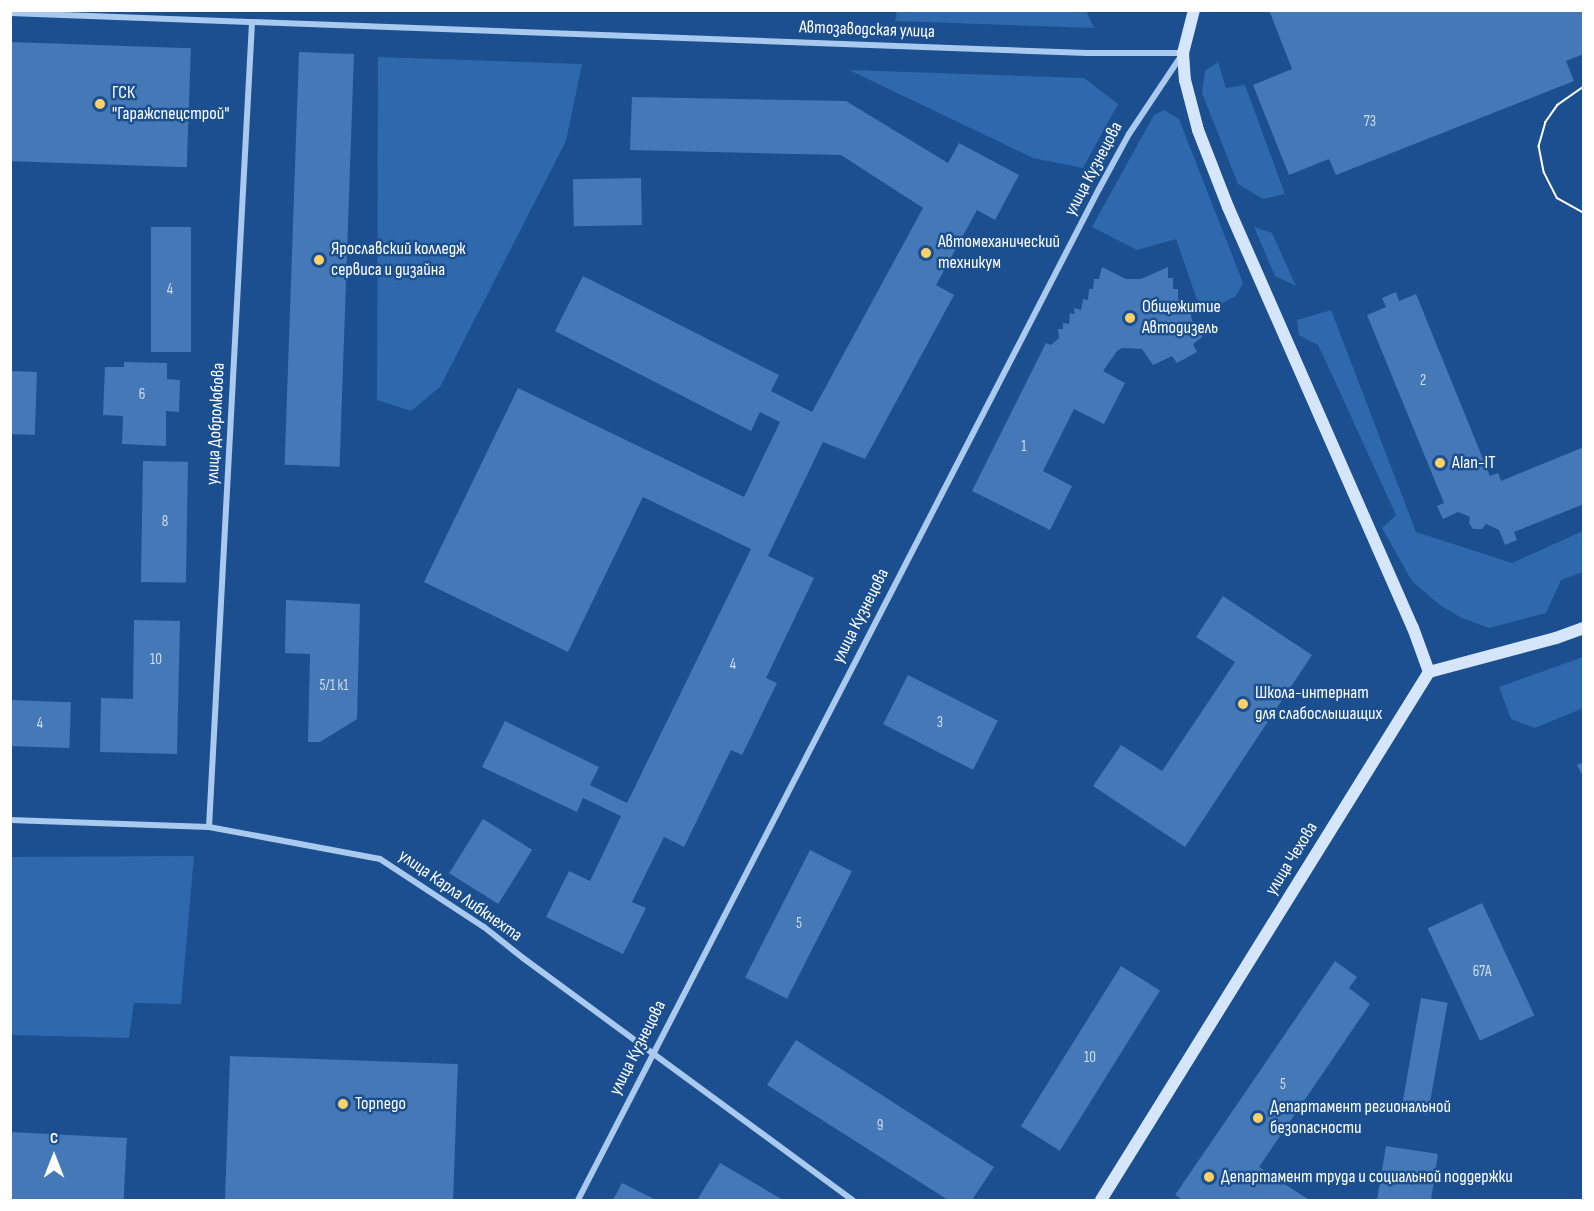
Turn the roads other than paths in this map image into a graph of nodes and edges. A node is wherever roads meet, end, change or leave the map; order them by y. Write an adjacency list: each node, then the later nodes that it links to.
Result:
1 (1194, 10): 4 (street)
2 (10, 13): 3 (street, Автозаводская улица)
3 (252, 22): 4 (street, Автозаводская улица); 8 (street, улица Добролюбова)
4 (1183, 53): 6 (street); 9 (street, улица Кузнецова)
5 (1584, 628): 6 (street)
6 (1429, 672): 12 (street, улица Чехова)
7 (10, 820): 8 (street, улица Карла Либкнехта)
8 (209, 827): 9 (street, улица Карла Либкнехта)
9 (652, 1053): 10 (street, улица Кузнецова); 11 (street, улица Карла Либкнехта)
10 (578, 1200)
11 (853, 1200)
12 (1101, 1200)

